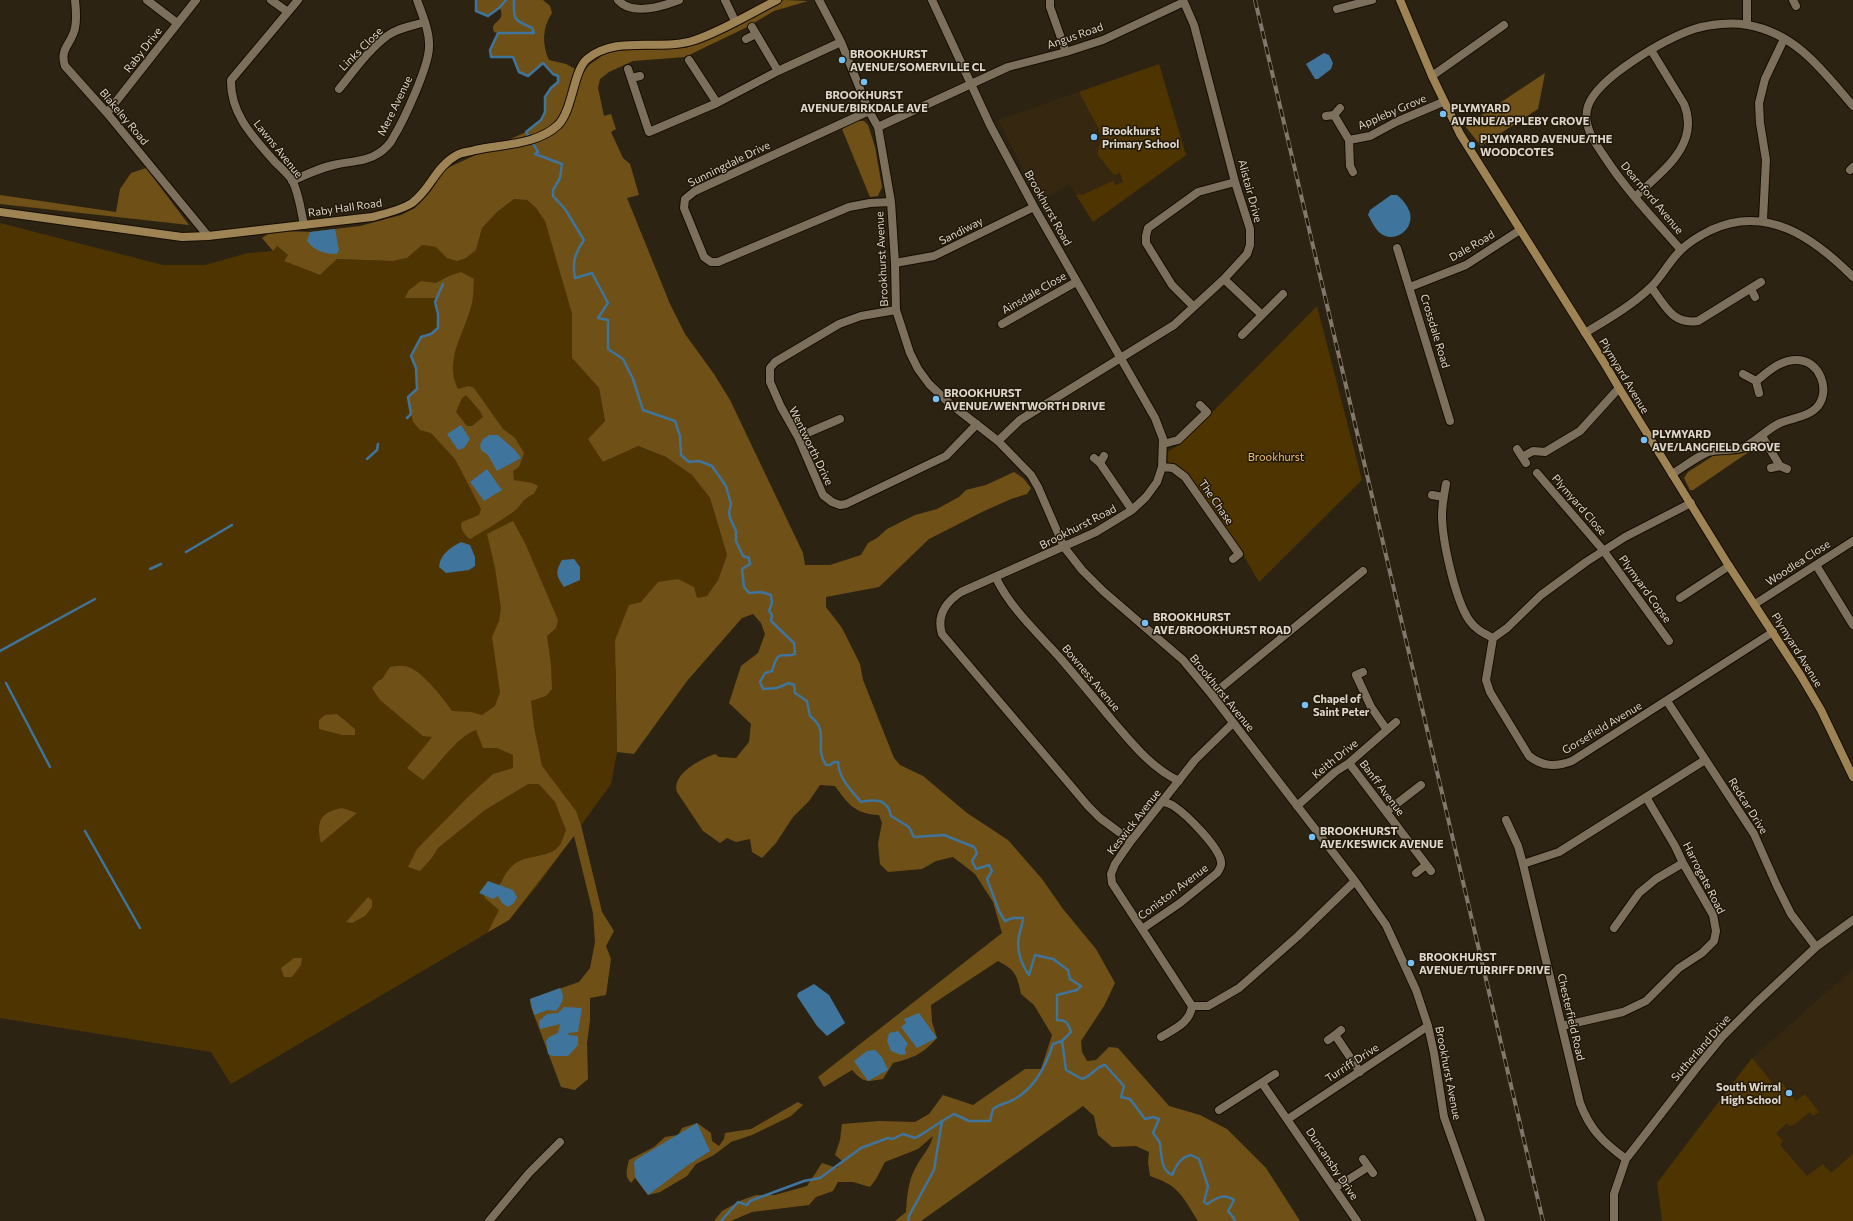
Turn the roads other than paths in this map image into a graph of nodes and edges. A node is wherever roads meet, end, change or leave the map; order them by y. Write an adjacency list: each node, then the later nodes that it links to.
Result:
1 (75, 0): 43 (street, Blakeley Road)
2 (147, 0): 22 (street)
3 (196, 0): 22 (street, Raby Drive)
4 (271, 0): 19 (street)
5 (298, 0): 19 (street)
6 (417, 0): 21 (street, Mere Avenue)
7 (618, 0): 8 (street)
8 (679, 0)
9 (725, 0): 20 (street)
10 (777, 0): 20 (street, Raby Hall Road)
11 (819, 0): 27 (street, Brookhurst Avenue)
12 (932, 0): 36 (street, Brookhurst Road)
13 (1050, 0): 29 (street)
14 (1372, 0): 18 (street)
15 (1400, 0): 34 (street, Plymyard Avenue)
16 (1746, 0): 23 (street)
17 (1184, 1): 29 (street, Angus Road); 48 (street, Alistair Drive)
18 (1337, 9)
19 (288, 12): 47 (street, Lawns Avenue)
20 (736, 21): 54 (street, Raby Hall Road)
21 (425, 22): 37 (street, Links Close); 47 (street, Mere Avenue)
22 (177, 24): 43 (street, Raby Drive)
23 (1747, 24): 26 (street, Dearnford Avenue); 28 (street, Dearnford Avenue)
24 (1504, 25): 34 (street)
25 (746, 39): 32 (street)
26 (1784, 39): 40 (street, Dearnford Avenue); 53 (street)
27 (841, 42): 32 (street); 42 (street, Brookhurst Avenue)
28 (1651, 50): 49 (street); 49 (street, Dearnford Avenue)
29 (1066, 52): 36 (street, Angus Road)
30 (689, 60): 39 (street)
31 (628, 69): 35 (street)
32 (778, 71): 39 (street)
33 (640, 76): 35 (street)
34 (1432, 76): 38 (street, Plymyard Avenue)
35 (631, 78): 39 (street)
36 (972, 85): 44 (street, Angus Road); 51 (street, Brookhurst Road)
37 (339, 89)
38 (1443, 102): 45 (street, Appleby Grove); 55 (street, Plymyard Avenue)
39 (717, 103)
40 (1853, 106)
41 (1340, 108): 45 (street, Appleby Grove)
42 (869, 110): 44 (street, Brookhurst Avenue); 50 (street, Sunningdale Drive)
43 (107, 113): 56 (street, Blakeley Road)
44 (878, 127): 50 (street, Brookhurst Avenue)
45 (1349, 140): 46 (street, Appleby Grove)
46 (1349, 169)
47 (292, 181): 54 (street, Lawns Avenue)
48 (1235, 182): 61 (street, Alistair Drive); 69 (street)
49 (1635, 197): 58 (street, Dearnford Avenue)
50 (891, 202): 59 (street, Brookhurst Avenue)
51 (1034, 207): 59 (street, Sandiway); 62 (street, Brookhurst Road)
52 (0, 212): 56 (street, Raby Hall Road)
53 (1763, 220): 58 (street); 60 (street)
54 (304, 225): 56 (street, Raby Hall Road)
55 (1520, 230): 64 (street, Dale Road); 73 (street, Plymyard Avenue)
56 (208, 236)
57 (1397, 248): 64 (street, Crossdale Road)
58 (1681, 250): 65 (street)
59 (895, 263): 70 (street, Brookhurst Avenue)
60 (1853, 277)
61 (1224, 279): 69 (street, Alistair Drive); 71 (street)
62 (1076, 282): 72 (street, Ainsdale Close); 75 (street, Brookhurst Road)
63 (1761, 282): 66 (street)
64 (1410, 287): 82 (street, Crossdale Road)
65 (1651, 287): 66 (street); 73 (street)
66 (1750, 289): 68 (street)
67 (1283, 294): 71 (street)
68 (1755, 297)
69 (1192, 306): 75 (street, Alistair Drive)
70 (896, 310): 83 (street, Brookhurst Avenue); 85 (street, Wentworth Drive)
71 (1262, 315): 74 (street)
72 (1002, 324)
73 (1585, 333): 78 (street, Plymyard Avenue)
74 (1242, 335)
75 (1120, 357): 86 (street, Alistair Drive); 87 (street, Brookhurst Road)
76 (1744, 374): 77 (street)
77 (1756, 381): 79 (street); 84 (street)
78 (1619, 388): 88 (street); 93 (street, Plymyard Avenue)
79 (1759, 393)
80 (1200, 405): 87 (street)
81 (840, 419): 85 (street)
82 (1450, 421)
83 (977, 424): 85 (street, Wentworth Drive); 86 (street, Brookhurst Avenue)
84 (1762, 436): 91 (street); 93 (street)
85 (798, 437)
86 (998, 441): 100 (street, Brookhurst Avenue)
87 (1163, 444): 90 (street, Brookhurst Road)
88 (1517, 449)
89 (1099, 459): 98 (street)
90 (1162, 467): 98 (street, Brookhurst Road); 102 (street, The Chase)
91 (1771, 468)
92 (1537, 473): 101 (street, Plymyard Close)
93 (1672, 474): 97 (street, Plymyard Avenue)
94 (1446, 484): 96 (street)
95 (1432, 495): 96 (street)
96 (1443, 496): 111 (street)
97 (1691, 503): 101 (street); 104 (street, Plymyard Avenue)
98 (1132, 510): 100 (street, Brookhurst Road)
99 (1853, 541): 103 (street, Woodlea Close)
100 (1064, 547): 106 (street, Brookhurst Road); 114 (street, Brookhurst Avenue)
101 (1603, 550): 111 (street); 112 (street, Plymyard Copse)
102 (1232, 558)
103 (1816, 565): 108 (street, Woodlea Close); 109 (street)
104 (1730, 566): 107 (street); 108 (street, Plymyard Avenue)
105 (1363, 571): 114 (street)
106 (996, 578): 122 (street, Bowness Avenue); 129 (street, Brookhurst Road)
107 (1680, 598)
108 (1755, 604): 110 (street, Plymyard Avenue)
109 (1853, 625)
110 (1773, 632): 115 (street, Gorsefield Avenue); 121 (street, Plymyard Avenue)
111 (1493, 638): 115 (street, Gorsefield Avenue)
112 (1669, 641)
113 (1363, 672): 118 (street)
114 (1212, 695): 117 (street, Brookhurst Avenue)
115 (1668, 701): 119 (street, Redcar Drive)
116 (1396, 722): 118 (street, Keith Drive)
117 (1233, 723): 122 (street, Keswick Avenue); 126 (street, Brookhurst Avenue)
118 (1386, 730): 120 (street, Keith Drive)
119 (1705, 760): 124 (street); 137 (street, Redcar Drive)
120 (1349, 763): 126 (street, Keith Drive); 127 (street, Banff Avenue)
121 (1853, 777)
122 (1179, 781): 125 (street, Keswick Avenue)
123 (1421, 785): 127 (street)
124 (1646, 797): 130 (street, Harrogate Road); 131 (street)
125 (1164, 802): 129 (street, Keswick Avenue); 136 (street, Coniston Avenue)
126 (1297, 806): 133 (street, Brookhurst Avenue)
127 (1386, 812): 132 (street, Banff Avenue)
128 (1506, 820): 131 (street, Chesterfield Road)
129 (1131, 841): 136 (street, Keswick Avenue)
130 (1683, 863): 135 (street); 140 (street, Harrogate Road)
131 (1523, 864): 140 (street, Chesterfield Road)
132 (1416, 873)
133 (1355, 881): 138 (street); 139 (street, Brookhurst Avenue)
134 (1853, 920): 137 (street, Sutherland Drive)
135 (1614, 928)
136 (1142, 929): 138 (street, Keswick Avenue)
137 (1816, 947): 150 (street, Sutherland Drive)
138 (1192, 1006): 142 (street)
139 (1428, 1026): 143 (street, Turriff Drive); 154 (street, Brookhurst Avenue)
140 (1562, 1026): 150 (street, Chesterfield Road)
141 (1335, 1035): 143 (street)
142 (1161, 1037)
143 (1360, 1072): 147 (street, Turriff Drive)
144 (1275, 1074): 145 (street)
145 (1262, 1083): 146 (street); 147 (street, Duncansby Drive)
146 (1219, 1110)
147 (1288, 1119): 151 (street, Duncansby Drive)
148 (560, 1142): 152 (street)
149 (1363, 1160): 151 (street)
150 (1626, 1160): 155 (street, Sutherland Drive)
151 (1335, 1188): 153 (street, Duncansby Drive)
152 (489, 1221)
153 (1357, 1221)
154 (1481, 1221)
155 (1614, 1221)

